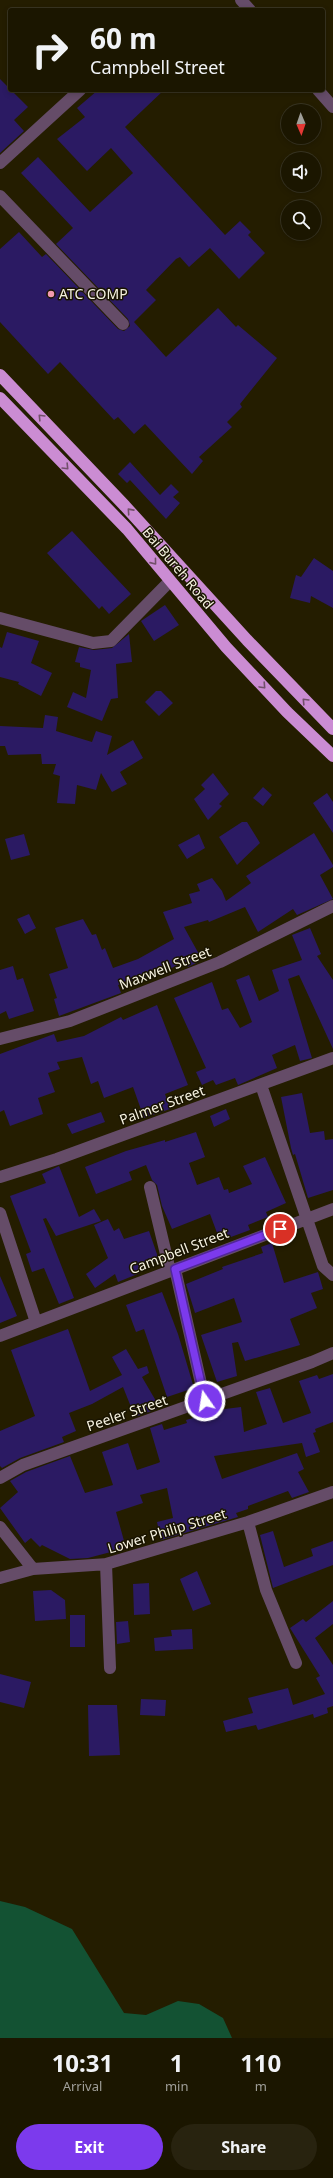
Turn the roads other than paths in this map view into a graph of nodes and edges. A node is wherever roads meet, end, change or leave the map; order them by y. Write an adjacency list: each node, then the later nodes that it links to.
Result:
1 (241, 0): 2 (street)
2 (248, 8)
3 (78, 92): 6 (street)
4 (320, 92): 5 (street)
5 (333, 107)
6 (0, 163)
7 (0, 196): 8 (street)
8 (123, 324)
9 (0, 375): 13 (highway, Bai Bureh Road, one-way to 9)
10 (0, 398): 11 (highway, Bai Bureh Road, one-way to 11)
11 (169, 582): 12 (street); 14 (highway, Bai Bureh Road, one-way to 14)
12 (0, 618)
13 (333, 729)
14 (333, 756)
15 (333, 906): 16 (street, Maxwell Street)
16 (0, 1039)
17 (333, 1058): 18 (street, Palmer Street)
18 (261, 1084): 19 (street, Palmer Street); 23 (street)
19 (0, 1177)
20 (150, 1187): 24 (street)
21 (333, 1209): 23 (street, Campbell Street)
22 (0, 1213): 26 (street)
23 (308, 1219): 24 (street, Campbell Street); 25 (street)
24 (172, 1270): 26 (street, Campbell Street); 29 (street)
25 (333, 1275)
26 (36, 1322): 27 (street, Campbell Street)
27 (0, 1336)
28 (333, 1353): 29 (street, Peeler Street)
29 (205, 1401): 30 (street, Peeler Street)
30 (0, 1478)
31 (333, 1492): 32 (street, Lower Philip Street)
32 (248, 1522): 34 (street, Lower Philip Street); 37 (street)
33 (0, 1527): 35 (street)
34 (108, 1564): 35 (street); 38 (street, Lower Philip Street)
35 (33, 1569): 36 (street)
36 (0, 1578)
37 (296, 1663)
38 (110, 1668)

